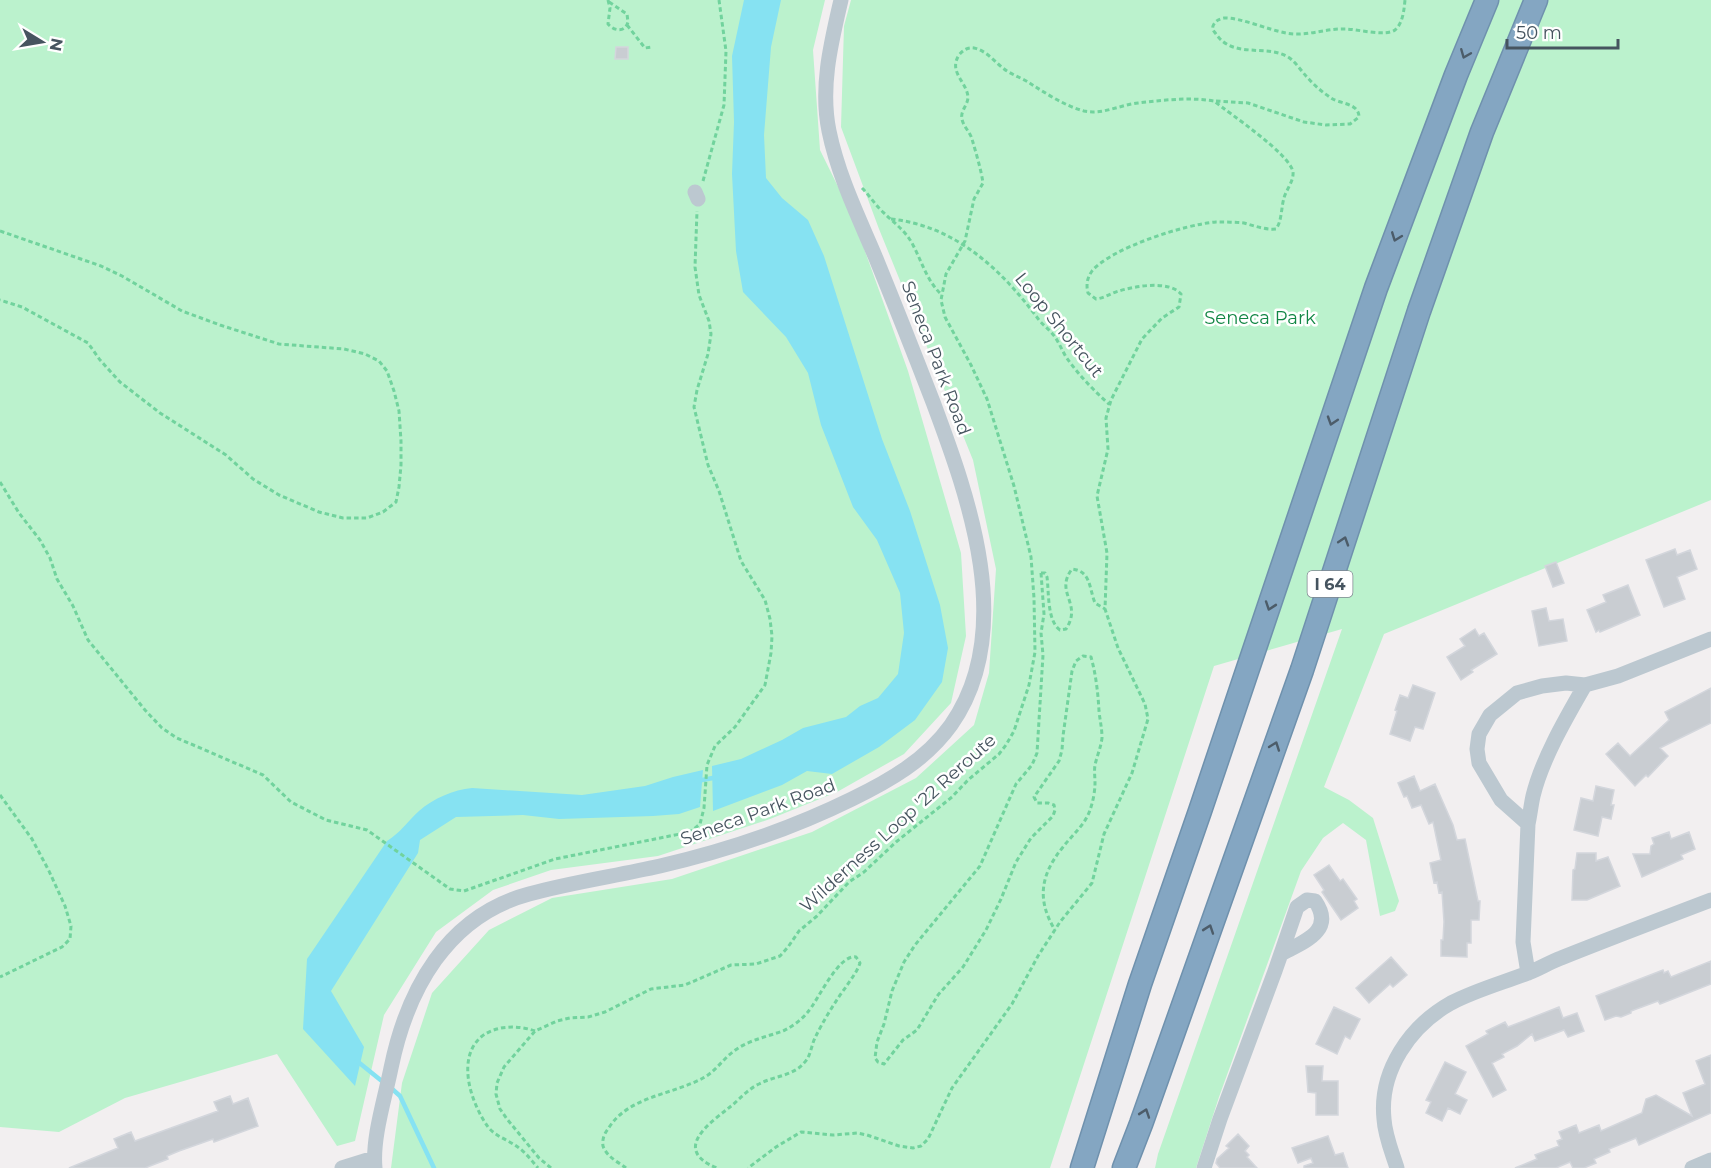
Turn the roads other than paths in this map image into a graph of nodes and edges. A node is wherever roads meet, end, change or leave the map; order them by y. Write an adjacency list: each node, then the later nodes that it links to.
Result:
1 (841, 0): 11 (street, Seneca Park Road)
2 (1487, 0): 13 (highway, I 64, one-way to 13)
3 (1536, 0): 14 (highway, I 64, one-way to 3)
4 (1711, 639): 5 (street)
5 (1585, 685): 6 (street); 6 (street)
6 (1528, 824): 9 (street)
7 (1711, 900): 9 (street)
8 (1281, 954): 15 (street)
9 (1528, 973): 16 (street)
10 (1711, 1161): 17 (street)
11 (374, 1163): 12 (street)
12 (342, 1168)
13 (1082, 1168)
14 (1124, 1168)
15 (1204, 1168)
16 (1397, 1168)
17 (1692, 1168)

